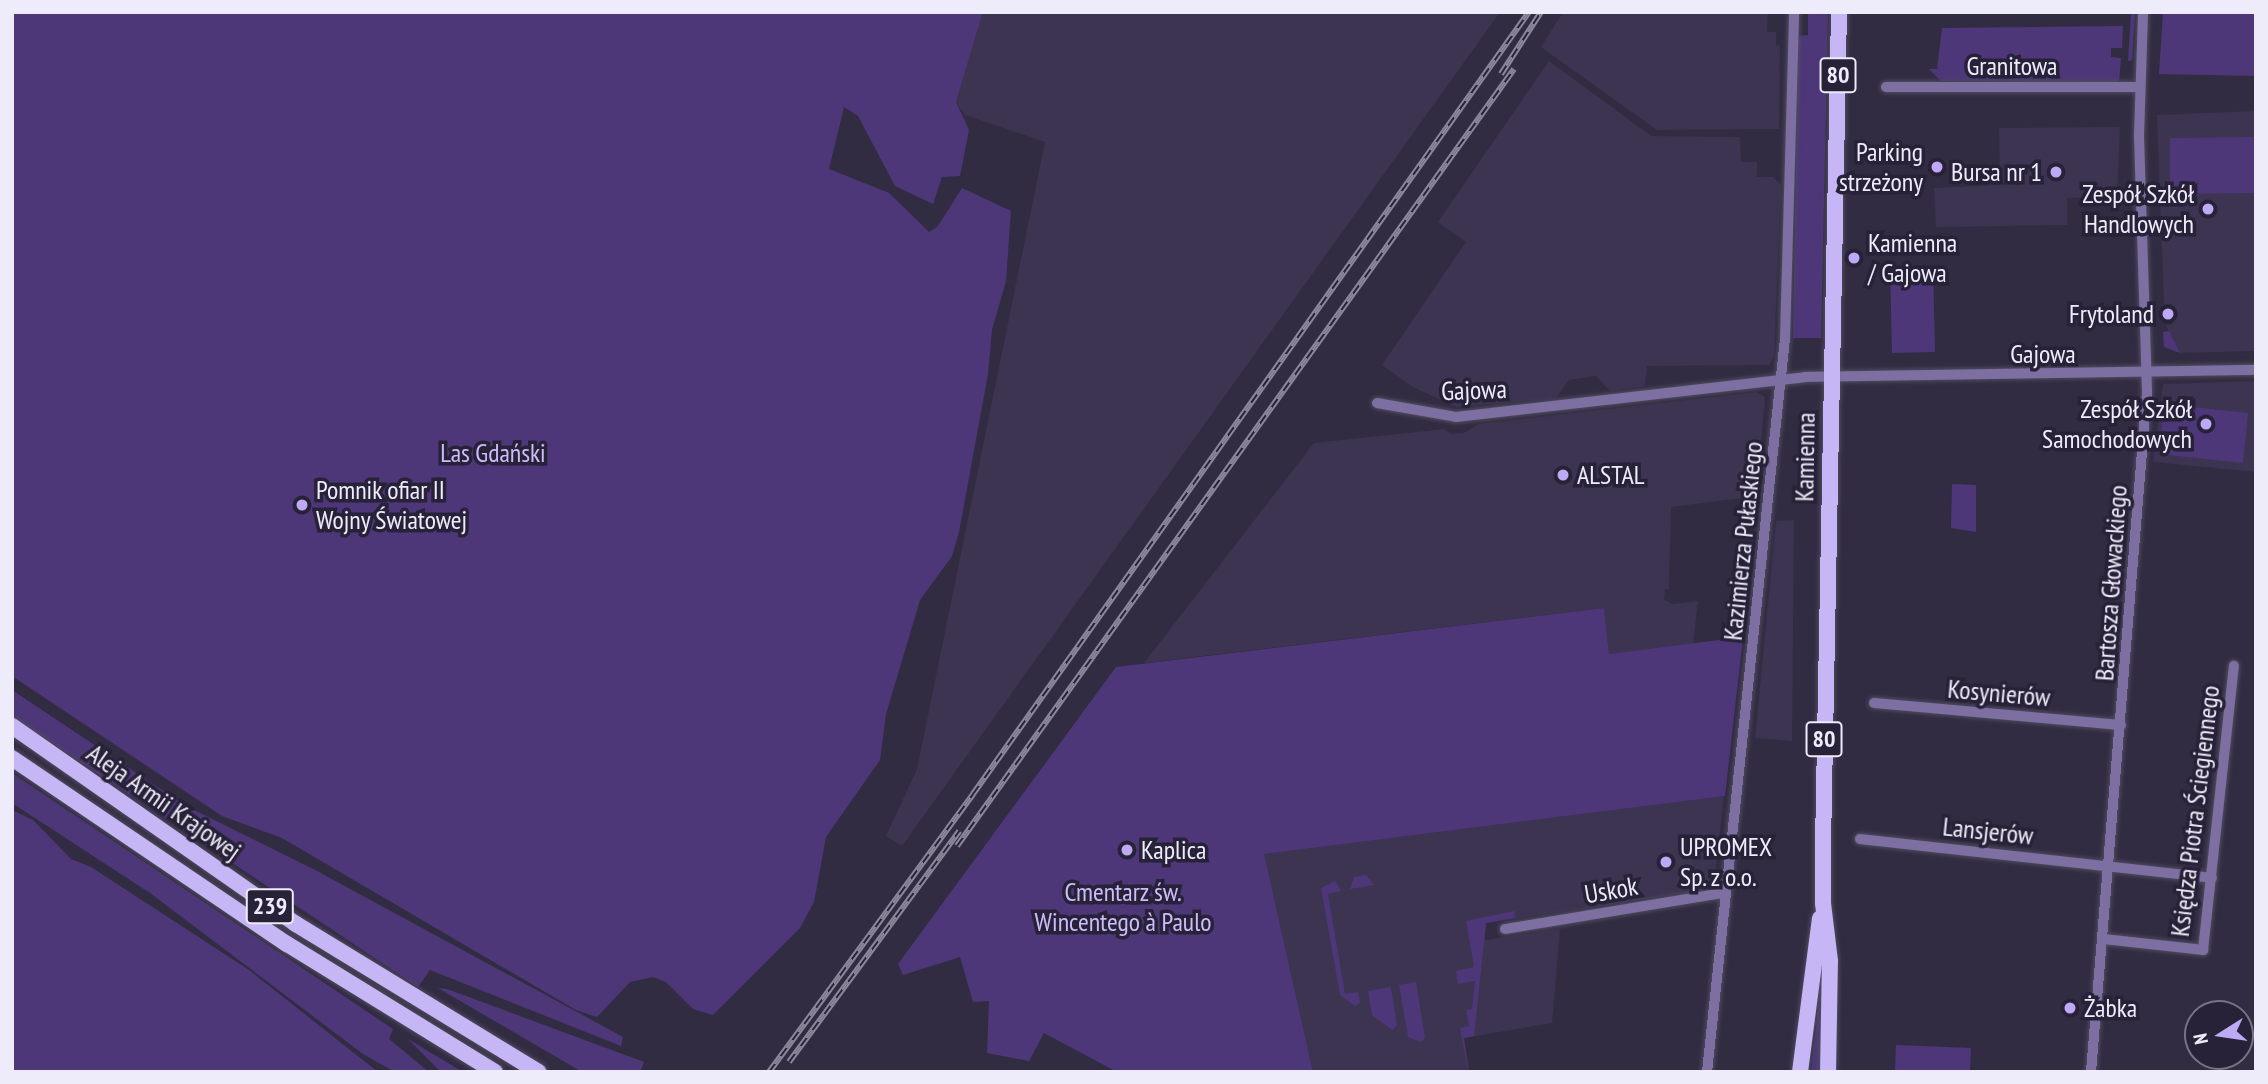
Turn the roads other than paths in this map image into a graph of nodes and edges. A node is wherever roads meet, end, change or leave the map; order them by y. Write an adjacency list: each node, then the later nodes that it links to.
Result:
1 (1794, 12): 9 (street, Kazimierza Pułaskiego)
2 (1839, 12): 8 (main road, Kamienna / 80)
3 (2143, 12): 5 (street, Bartosza Głowackiego)
4 (1886, 87): 5 (street, Granitowa)
5 (2138, 87): 7 (street, Bartosza Głowackiego)
6 (2256, 370): 7 (street, Gajowa)
7 (2147, 373): 8 (street, Gajowa); 13 (street, Bartosza Głowackiego)
8 (1830, 375): 9 (street, Gajowa); 20 (main road, Kamienna / 80)
9 (1782, 379): 10 (street, Gajowa); 19 (street, Kazimierza Pułaskiego)
10 (1377, 403)
11 (2234, 666): 18 (street, Księdza Piotra Ściegiennego)
12 (1874, 704): 13 (street, Kosynierów)
13 (2121, 725): 17 (street, Bartosza Głowackiego)
14 (12, 726): 24 (main road, Aleja Armii Krajowej / 239)
15 (12, 758): 23 (main road, Aleja Armii Krajowej / 239)
16 (1860, 839): 17 (street, Lansjerów)
17 (2110, 866): 18 (street, Lansjerów); 22 (street, Bartosza Głowackiego)
18 (2212, 878): 22 (street, Księdza Piotra Ściegiennego)
19 (1723, 893): 21 (street, Uskok); 25 (street, Kazimierza Pułaskiego)
20 (1823, 904): 26 (main road, Kamienna / 80); 27 (main road, Kamienna / 80)
21 (1505, 929)
22 (2104, 939): 28 (street, Bartosza Głowackiego)
23 (495, 1072)
24 (538, 1072)
25 (1707, 1072)
26 (1800, 1072)
27 (1828, 1072)
28 (2091, 1072)

